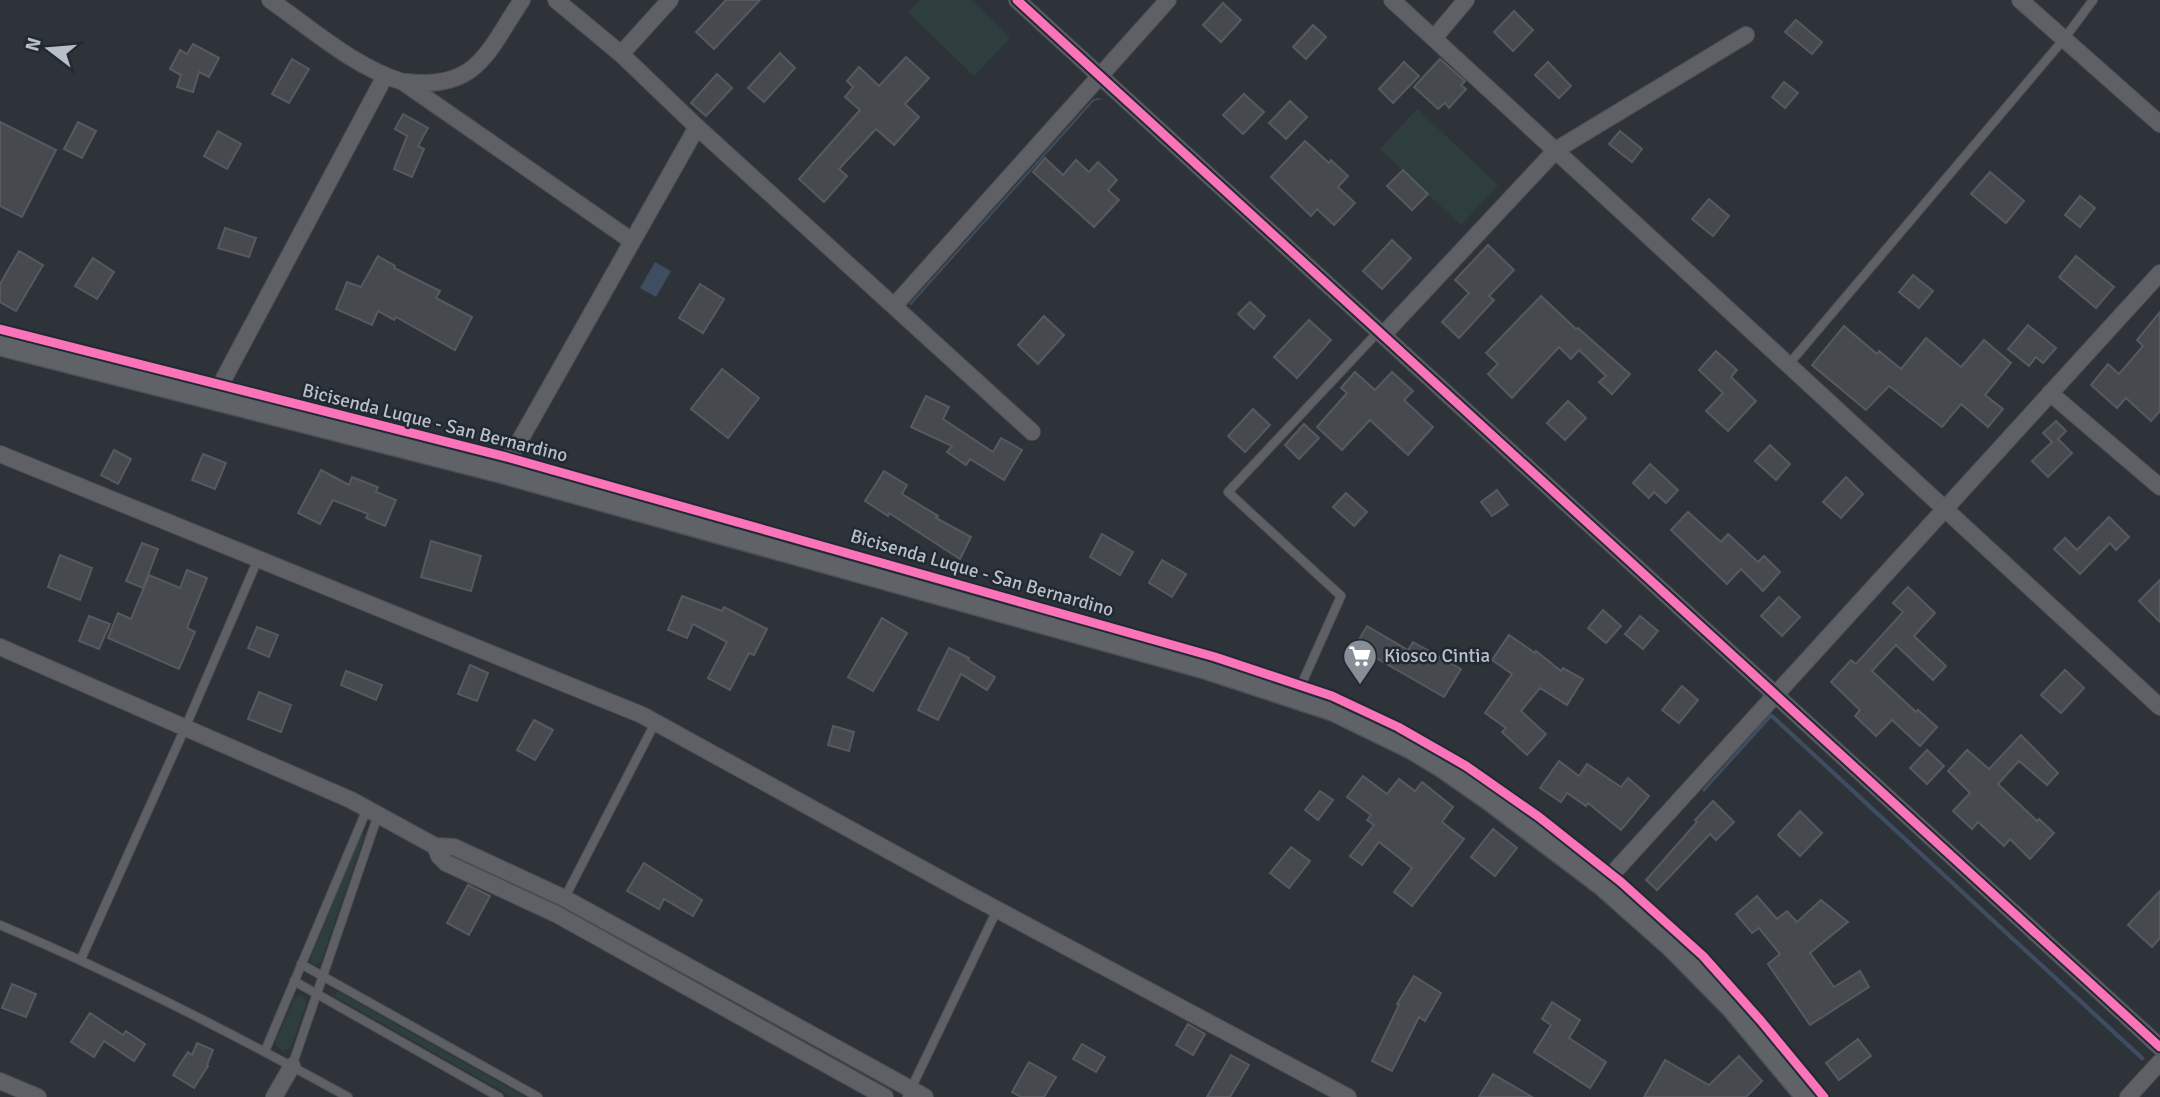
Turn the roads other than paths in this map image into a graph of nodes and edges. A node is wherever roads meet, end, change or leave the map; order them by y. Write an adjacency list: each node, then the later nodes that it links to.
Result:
1 (270, 0): 15 (street)
2 (522, 0): 17 (street)
3 (556, 0): 14 (street)
4 (670, 0): 14 (street)
5 (1017, 0): 16 (street)
6 (1168, 0): 16 (street)
7 (1392, 0): 12 (street)
8 (1466, 0): 12 (street)
9 (2020, 0): 13 (street)
10 (2093, 0): 13 (lane)
11 (1746, 35): 20 (street)
12 (1434, 37): 20 (street)
13 (2064, 39): 18 (street); 26 (lane)
14 (621, 54): 19 (street)
15 (385, 76): 17 (street); 28 (street)
16 (1100, 76): 23 (street); 24 (street)
17 (403, 82): 21 (street)
18 (2160, 124)
19 (697, 127): 21 (street); 23 (street)
20 (1556, 150): 24 (street); 26 (street)
21 (632, 241): 31 (street)
22 (2160, 273): 27 (street)
23 (894, 306): 29 (street)
24 (1381, 333): 36 (street); 37 (lane)
25 (0, 342): 28 (main road)
26 (1788, 364): 33 (street)
27 (2050, 393): 32 (street); 33 (street)
28 (214, 397): 31 (main road)
29 (1032, 432)
30 (0, 454): 34 (street)
31 (503, 470): 37 (main road)
32 (2160, 487)
33 (1944, 508): 36 (street); 38 (street)
34 (258, 559): 39 (street); 40 (lane)
35 (0, 647): 40 (street)
36 (1776, 693): 43 (street); 53 (street)
37 (1297, 695): 43 (main road)
38 (2160, 707)
39 (655, 723): 44 (lane); 45 (street)
40 (185, 728): 41 (street); 48 (lane)
41 (372, 812): 42 (street); 49 (lane); 50 (lane)
42 (435, 846): 44 (street); 46 (street)
43 (1604, 883): 66 (main road)
44 (564, 898): 46 (lane); 58 (street)
45 (997, 910): 58 (lane); 65 (street)
46 (556, 914): 64 (street)
47 (0, 925): 48 (lane)
48 (81, 959): 54 (lane)
49 (301, 964): 50 (lane); 51 (lane)
50 (322, 976): 52 (lane); 63 (lane)
51 (294, 981): 52 (lane); 54 (lane)
52 (317, 993): 56 (lane); 62 (lane)
53 (2160, 1047)
54 (265, 1051): 56 (lane)
55 (2160, 1062): 67 (street)
56 (292, 1066): 60 (street); 61 (lane)
57 (0, 1081): 59 (street)
58 (914, 1094)
59 (38, 1097)
60 (274, 1097)
61 (348, 1097)
62 (499, 1097)
63 (538, 1097)
64 (885, 1097)
65 (1348, 1097)
66 (1810, 1097)
67 (2128, 1097)

